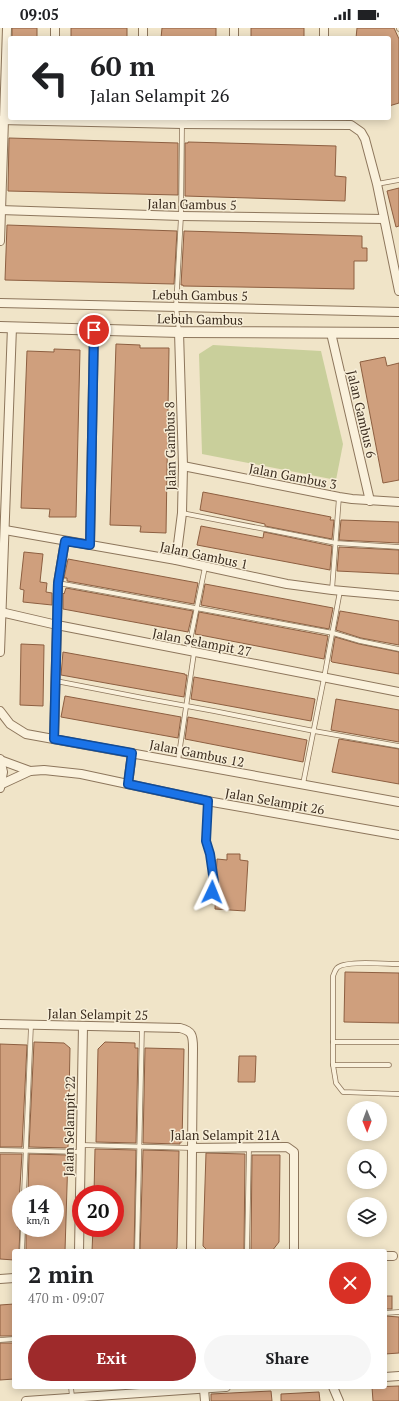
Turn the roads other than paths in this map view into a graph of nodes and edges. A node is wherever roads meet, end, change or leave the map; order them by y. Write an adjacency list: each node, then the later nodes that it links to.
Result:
1 (7, 28): 2 (street)
2 (2, 120): 9 (street)
3 (143, 120): 6 (street)
4 (232, 121): 5 (street); 6 (street)
5 (321, 121): 8 (street)
6 (182, 124): 10 (lane)
7 (399, 180): 8 (lane)
8 (377, 184): 11 (street)
9 (1, 210): 10 (street, Jalan Gambus 5); 12 (street)
10 (181, 216): 11 (street, Jalan Gambus 5); 15 (lane)
11 (384, 219): 13 (street)
12 (0, 241)
13 (399, 291)
14 (0, 303): 15 (street, Lebuh Gambus 5)
15 (176, 307): 16 (street, Lebuh Gambus 5); 20 (lane)
16 (399, 312)
17 (0, 327): 18 (street, Lebuh Gambus)
18 (12, 327): 19 (street, Lebuh Gambus); 28 (street)
19 (94, 330): 20 (street, Lebuh Gambus); 31 (street)
20 (179, 332): 22 (street, Lebuh Gambus); 23 (street, Jalan Gambus 8)
21 (399, 333): 22 (street, Lebuh Gambus)
22 (332, 334): 25 (street, Jalan Gambus 6)
23 (184, 466): 24 (street, Jalan Gambus 3); 27 (street, Jalan Gambus 8)
24 (340, 497): 25 (street, Jalan Gambus 3); 30 (lane)
25 (370, 500): 26 (street, Jalan Gambus 3)
26 (399, 502)
27 (182, 513): 30 (lane); 33 (street, Jalan Gambus 8)
28 (5, 530): 29 (street, Jalan Gambus 1); 39 (street)
29 (65, 541): 31 (street, Jalan Gambus 1); 35 (street)
30 (336, 543): 32 (lane); 36 (lane)
31 (90, 545): 33 (street, Jalan Gambus 1)
32 (399, 547)
33 (176, 560): 34 (street, Jalan Gambus 1)
34 (205, 567): 36 (street, Jalan Gambus 1); 38 (lane)
35 (58, 583): 38 (lane); 40 (street)
36 (336, 591): 37 (street, Jalan Gambus 1); 41 (lane)
37 (399, 596)
38 (196, 608): 41 (lane); 44 (lane)
39 (1, 612): 40 (street, Jalan Selampit 27); 43 (street)
40 (57, 625): 44 (street, Jalan Selampit 27); 46 (street)
41 (333, 633): 42 (lane); 45 (lane)
42 (399, 649)
43 (0, 652)
44 (191, 652): 45 (street, Jalan Selampit 27); 48 (lane)
45 (324, 678): 47 (street, Jalan Selampit 27); 50 (lane)
46 (56, 680): 48 (lane); 51 (street)
47 (399, 692)
48 (186, 707): 50 (lane); 55 (lane)
49 (0, 711): 51 (street, Jalan Gambus 12)
50 (314, 731): 52 (lane); 58 (lane)
51 (54, 739): 53 (street, Jalan Gambus 12)
52 (399, 746)
53 (132, 753): 55 (street, Jalan Gambus 12); 57 (street)
54 (0, 760): 56 (street, Jalan Selampit 26); 59 (street)
55 (178, 761): 58 (street, Jalan Gambus 12)
56 (30, 771): 57 (street, Jalan Selampit 26); 59 (street, Jalan Selampit 26)
57 (128, 784): 60 (street, Jalan Selampit 26)
58 (302, 785): 61 (street, Jalan Gambus 12)
59 (1, 786)
60 (208, 801): 62 (street, Jalan Selampit 26); 63 (lane)
61 (399, 802)
62 (399, 835)
63 (212, 892)
64 (399, 964): 69 (lane)
65 (0, 1024): 66 (street, Jalan Selampit 25)
66 (31, 1025): 67 (street, Jalan Selampit 25); 79 (lane)
67 (83, 1026): 68 (street, Jalan Selampit 25); 77 (street, Jalan Selampit 22)
68 (142, 1027): 74 (lane); 76 (street, Jalan Selampit 25)
69 (333, 1042): 70 (lane); 71 (lane)
70 (399, 1042)
71 (334, 1065): 72 (lane); 73 (lane)
72 (389, 1065)
73 (399, 1094)
74 (139, 1146): 76 (lane, Jalan Selampit 21A); 77 (lane, Jalan Selampit 21A); 84 (lane)
75 (249, 1147): 76 (street, Jalan Selampit 21A); 86 (lane); 87 (street, Jalan Selampit 21A)
76 (192, 1148): 85 (street)
77 (81, 1149): 79 (lane, Jalan Selampit 21A); 83 (street, Jalan Selampit 22)
78 (0, 1150): 79 (lane, Jalan Selampit 21A)
79 (26, 1151): 80 (lane)
80 (24, 1185)
81 (23, 1237): 82 (lane)
82 (22, 1249)
83 (79, 1249)
84 (137, 1249)
85 (191, 1249)
86 (247, 1249)
87 (294, 1249)
88 (12, 1278): 89 (street)
89 (0, 1279)
90 (387, 1312): 91 (lane)
91 (399, 1312)
92 (12, 1339): 93 (lane)
93 (0, 1340)
94 (387, 1376): 95 (street)
95 (399, 1376)
96 (71, 1389): 100 (lane)
97 (174, 1389): 100 (street)
98 (204, 1389): 102 (street)
99 (334, 1389): 103 (street)
100 (72, 1399): 101 (street)
101 (26, 1401)
102 (205, 1401)
103 (339, 1401)

